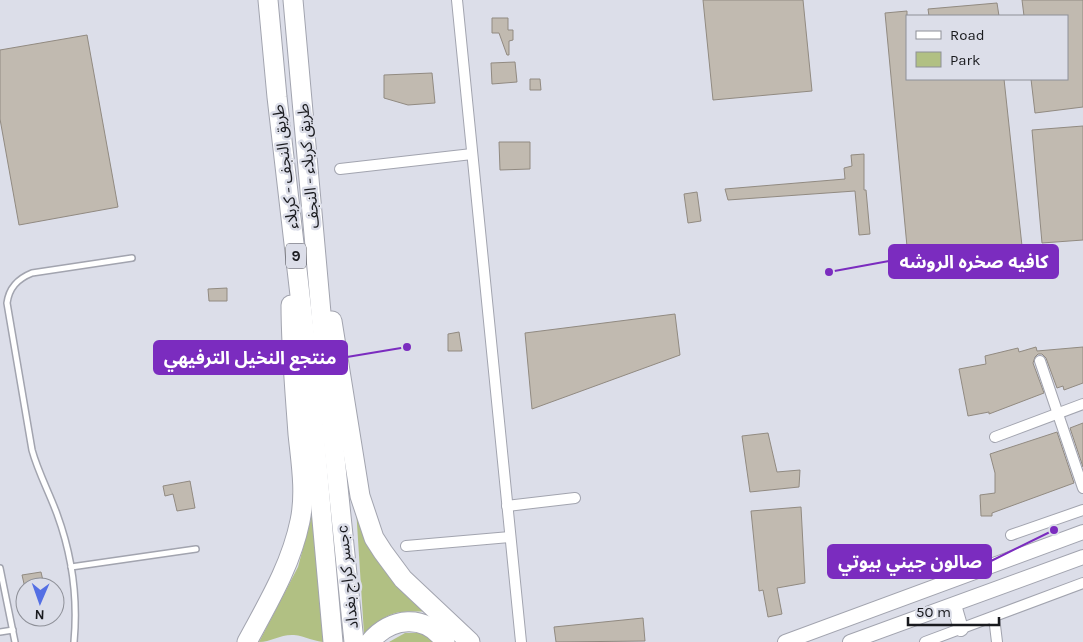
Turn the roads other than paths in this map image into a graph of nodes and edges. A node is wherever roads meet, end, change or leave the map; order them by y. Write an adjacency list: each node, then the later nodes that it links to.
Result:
1 (268, 0): 7 (highway, طريق النجف - کربلاء / 9)
2 (293, 0): 6 (highway, طريق کربلاء - النجف / 9)
3 (458, 0): 4 (street)
4 (472, 154): 5 (street); 15 (street)
5 (340, 169)
6 (312, 212): 17 (highway, طريق کربلاء - النجف / 9); 44 (highway)
7 (290, 214): 40 (highway); 41 (highway, طريق النجف - کربلاء / 9)
8 (132, 258): 26 (lane)
9 (1040, 361): 11 (street)
10 (1083, 404): 11 (street)
11 (1058, 413): 12 (street); 13 (street)
12 (995, 437)
13 (1083, 488)
14 (575, 498): 15 (street)
15 (507, 506): 20 (street)
16 (1083, 510): 19 (street)
17 (340, 511): 42 (highway, جسر كراج بغدادc / 9)
18 (1083, 532): 21 (street)
19 (1011, 535)
20 (510, 537): 22 (street); 45 (street)
21 (1056, 542): 25 (street); 27 (street)
22 (406, 546)
23 (196, 549): 26 (lane)
24 (1083, 557): 25 (street)
25 (1064, 564): 31 (street)
26 (71, 567): 39 (lane)
27 (989, 567): 31 (street); 46 (street)
28 (0, 568): 30 (lane)
29 (1083, 583): 33 (street)
30 (2, 584): 35 (lane)
31 (996, 589): 32 (street)
32 (954, 604): 34 (street); 47 (street)
33 (994, 617): 34 (street); 49 (street)
34 (961, 629): 48 (street)
35 (13, 630): 36 (lane); 38 (lane)
36 (0, 632)
37 (376, 636): 43 (highway)
38 (15, 642)
39 (74, 642)
40 (247, 642)
41 (333, 642)
42 (354, 642)
43 (445, 642)
44 (470, 642)
45 (521, 642)
46 (785, 642)
47 (850, 642)
48 (924, 642)
49 (996, 642)

